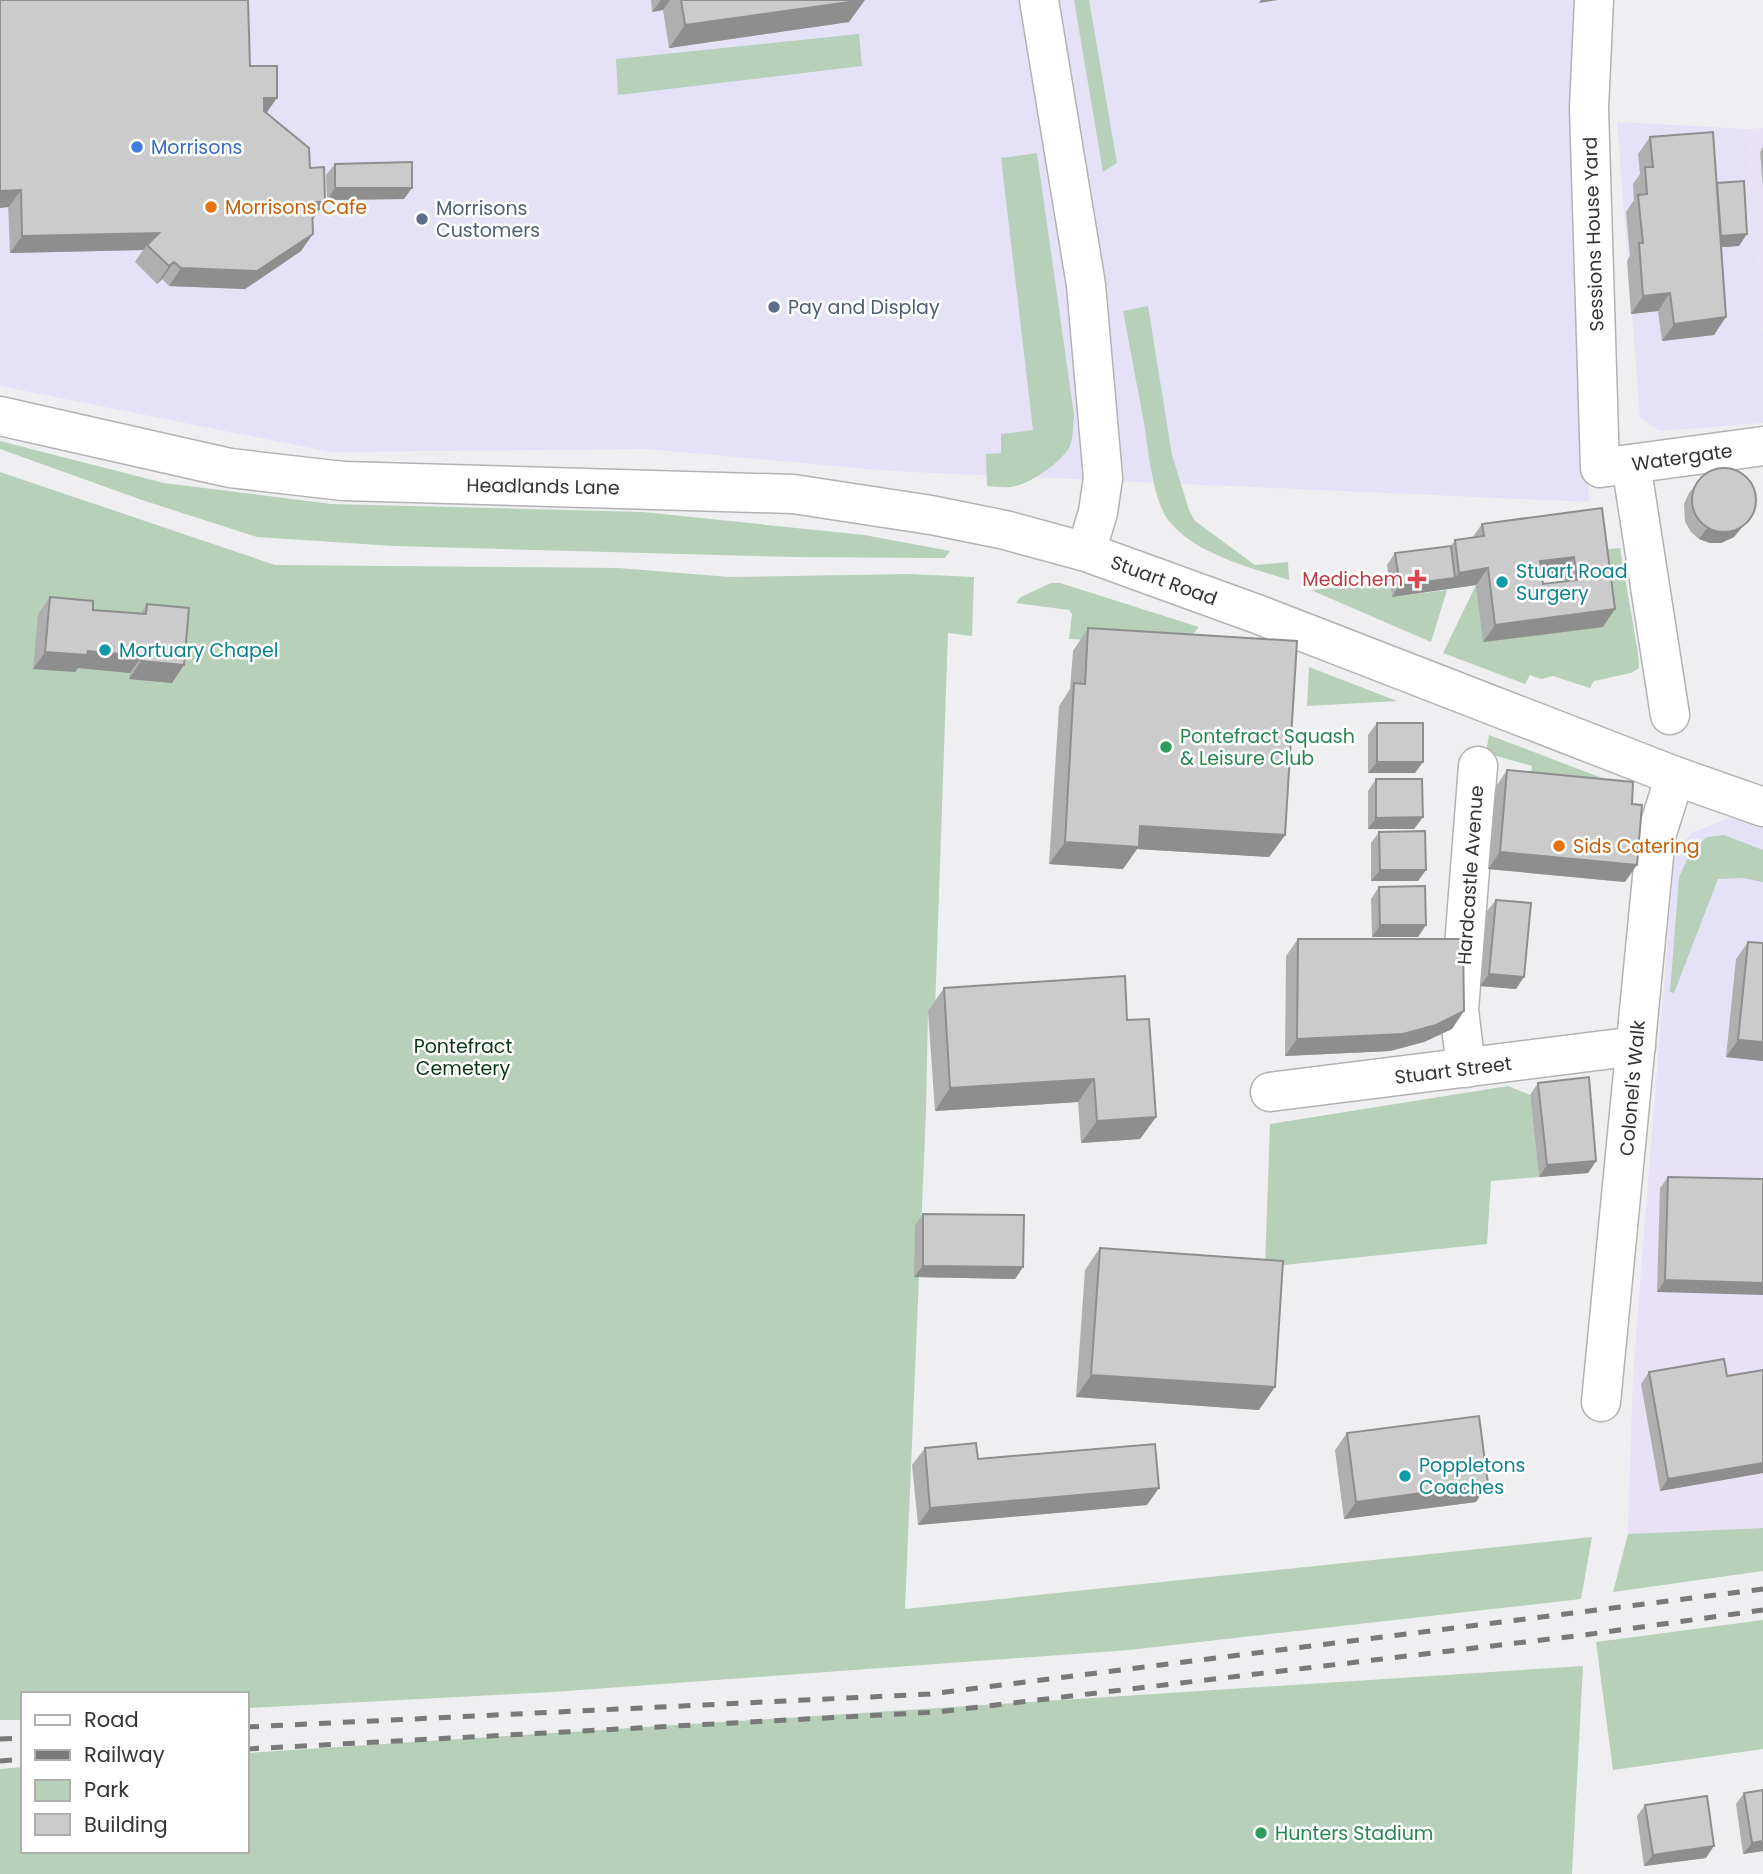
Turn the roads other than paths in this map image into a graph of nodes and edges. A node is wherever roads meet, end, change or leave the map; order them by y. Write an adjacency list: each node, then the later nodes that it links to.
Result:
1 (1039, 0): 6 (street, Stuart Road)
2 (1594, 0): 5 (street, Sessions House Yard)
3 (0, 416): 6 (street, Headlands Lane)
4 (1763, 446): 5 (street, Watergate)
5 (1616, 466): 7 (street)
6 (1086, 552): 9 (street, Stuart Road)
7 (1656, 693)
8 (1478, 766): 12 (street, Hardcastle Avenue)
9 (1675, 776): 10 (street, Stuart Road); 11 (street, Colonel's Walk)
10 (1763, 807)
11 (1636, 1046): 12 (street, Stuart Street); 14 (street, Colonel's Walk)
12 (1466, 1068): 13 (street, Stuart Street)
13 (1270, 1092)
14 (1601, 1402)

